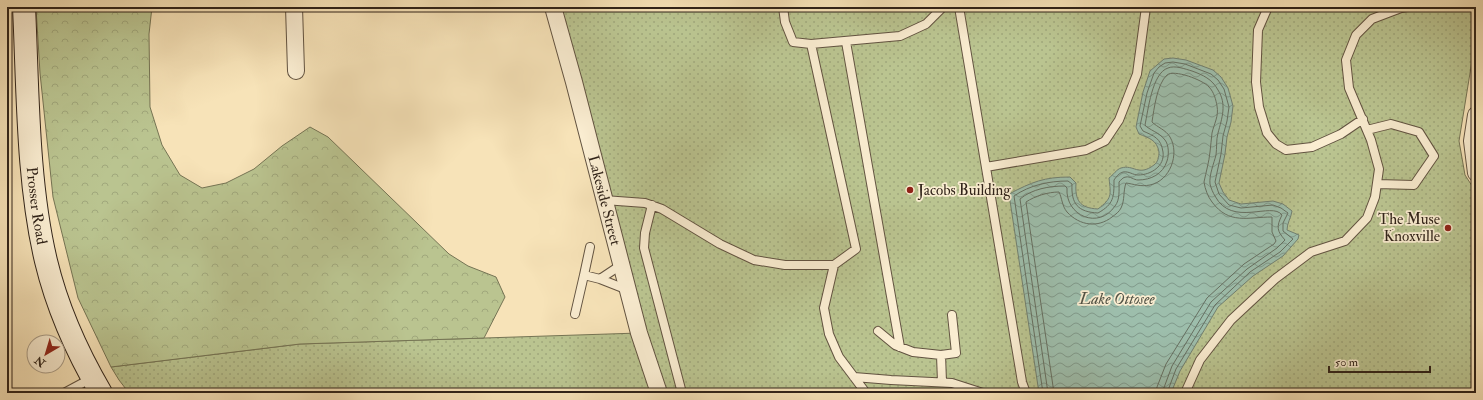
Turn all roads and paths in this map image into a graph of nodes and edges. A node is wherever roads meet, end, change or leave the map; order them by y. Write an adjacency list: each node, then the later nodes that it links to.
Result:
1 (24, 7): 34 (street, Prosser Road)
2 (294, 7): 12 (street)
3 (553, 7): 19 (street, Lakeside Street)
4 (783, 7): 11 (lane)
5 (943, 7): 10 (lane)
6 (959, 7): 16 (lane)
7 (1146, 7): 16 (lane)
8 (1268, 7): 14 (lane)
9 (1407, 7): 14 (lane)
10 (846, 42): 11 (lane); 30 (lane)
11 (811, 44): 23 (lane)
12 (296, 71)
13 (1476, 115): 17 (street)
14 (1363, 119): 15 (lane)
15 (1367, 130): 18 (lane); 18 (lane)
16 (986, 167): 40 (lane)
17 (1476, 173)
18 (1377, 184): 41 (lane)
19 (604, 200): 20 (lane); 22 (street, Lakeside Street)
20 (652, 205): 23 (lane); 37 (lane)
21 (590, 247): 24 (lane)
22 (621, 265): 25 (lane); 26 (street, Lakeside Street)
23 (834, 265): 32 (lane)
24 (584, 275): 25 (lane); 27 (lane)
25 (600, 279): 26 (lane)
26 (628, 290): 36 (street, Lakeside Street)
27 (575, 314)
28 (952, 315): 31 (lane)
29 (878, 331): 30 (lane)
30 (900, 347): 31 (lane)
31 (942, 355): 33 (lane)
32 (854, 377): 33 (lane); 38 (lane)
33 (942, 382): 39 (lane)
34 (97, 385): 35 (lane)
35 (64, 393)
36 (659, 393)
37 (682, 393)
38 (866, 393)
39 (983, 393)
40 (1026, 393)
41 (1185, 393)

